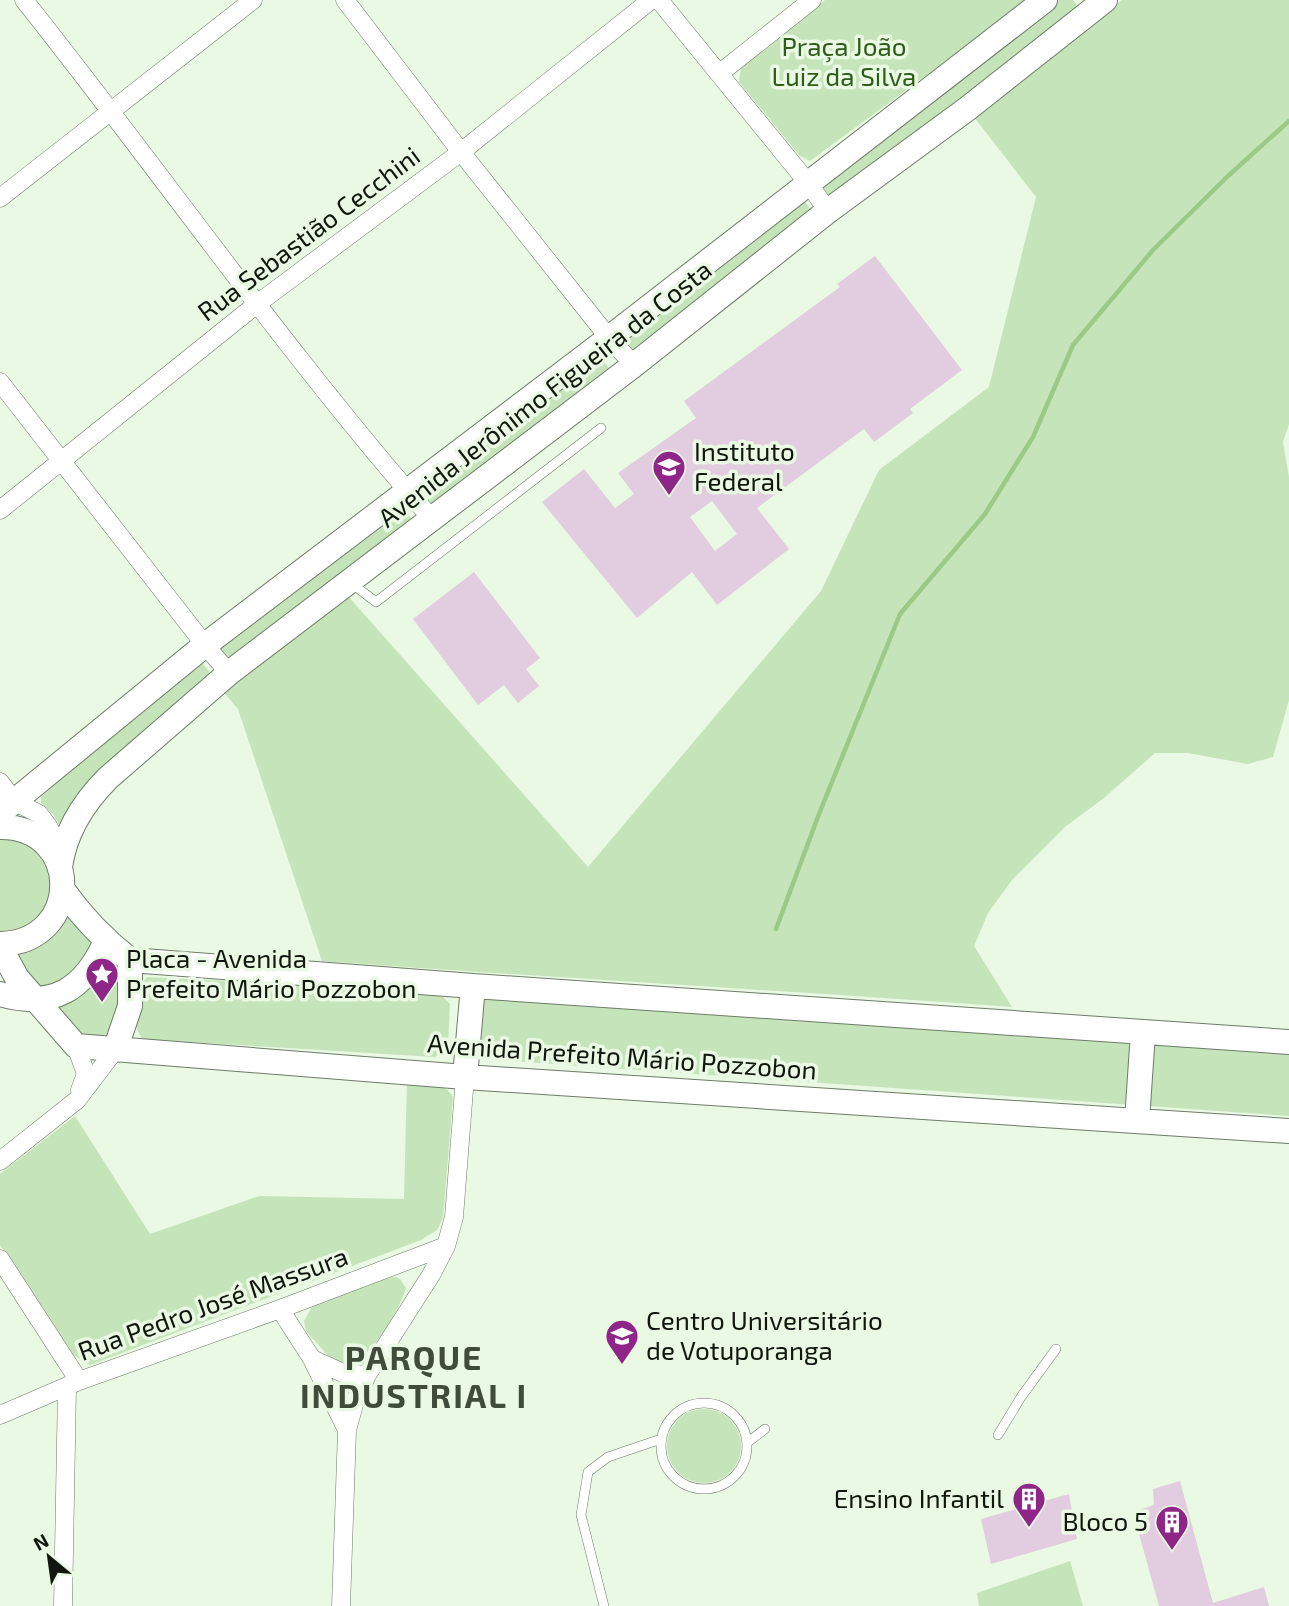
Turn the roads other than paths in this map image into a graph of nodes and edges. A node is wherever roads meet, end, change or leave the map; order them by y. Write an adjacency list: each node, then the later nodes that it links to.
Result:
1 (24, 0): 10 (street)
2 (253, 0): 10 (street)
3 (345, 0): 11 (street)
4 (651, 0): 11 (street, Rua Sebastião Cecchini)
5 (659, 0): 9 (street)
6 (812, 0): 9 (street)
7 (1045, 0): 12 (main road, Avenida Jerônimo Figueira da Costa)
8 (1094, 3): 14 (main road, Avenida Jerônimo Figueira da Costa)
9 (720, 73): 12 (street)
10 (112, 111): 13 (street); 15 (street)
11 (461, 152): 15 (street, Rua Sebastião Cecchini); 16 (street)
12 (808, 183): 14 (street); 16 (main road, Avenida Jerônimo Figueira da Costa)
13 (0, 198)
14 (828, 211): 17 (main road, Avenida Jerônimo Figueira da Costa)
15 (257, 304): 20 (street, Rua Sebastião Cecchini); 21 (street)
16 (609, 338): 17 (street); 21 (main road, Avenida Jerônimo Figueira da Costa)
17 (634, 365): 23 (main road, Avenida Jerônimo Figueira da Costa)
18 (0, 382): 20 (street)
19 (601, 428): 24 (lane)
20 (60, 461): 22 (street, Rua Sebastião Cecchini); 25 (street)
21 (408, 491): 23 (street); 25 (main road, Avenida Jerônimo Figueira da Costa)
22 (0, 510)
23 (432, 519): 24 (main road, Avenida Jerônimo Figueira da Costa)
24 (349, 582): 26 (main road, Avenida Jerônimo Figueira da Costa)
25 (205, 645): 26 (street); 27 (main road, Avenida Jerônimo Figueira da Costa)
26 (229, 673): 29 (main road, Avenida Jerônimo Figueira da Costa)
27 (5, 799): 29 (street)
28 (0, 827): 29 (main road)
29 (59, 870): 30 (main road); 31 (main road, Avenida Jerônimo Figueira da Costa)
30 (106, 942): 32 (main road); 35 (main road)
31 (0, 945): 35 (main road)
32 (130, 960): 33 (main road); 39 (main road)
33 (473, 986): 36 (main road); 40 (main road)
34 (0, 994): 35 (main road)
35 (36, 1000): 38 (main road)
36 (1143, 1032): 37 (main road); 42 (main road)
37 (1289, 1042)
38 (76, 1046): 39 (main road, Avenida Prefeito Mário Pozzobon); 41 (street)
39 (115, 1050): 40 (main road, Avenida Prefeito Mário Pozzobon); 41 (street)
40 (466, 1077): 42 (main road, Avenida Prefeito Mário Pozzobon); 45 (street)
41 (77, 1100): 44 (street)
42 (1137, 1121): 43 (main road, Avenida Prefeito Mário Pozzobon)
43 (1289, 1130)
44 (0, 1161)
45 (446, 1246): 47 (street, Rua Pedro José Massura); 50 (street)
46 (0, 1259): 51 (street)
47 (280, 1309): 49 (street); 51 (street, Rua Pedro José Massura)
48 (1056, 1349): 55 (lane)
49 (312, 1359): 50 (street); 53 (street)
50 (367, 1375): 53 (street)
51 (73, 1384): 52 (street, Rua Pedro José Massura); 58 (street)
52 (0, 1416)
53 (347, 1430): 59 (street)
54 (745, 1430): 56 (lane); 57 (lane); 57 (lane)
55 (998, 1436)
56 (661, 1439): 57 (lane); 60 (lane)
57 (748, 1442)
58 (63, 1606)
59 (341, 1606)
60 (604, 1606)

